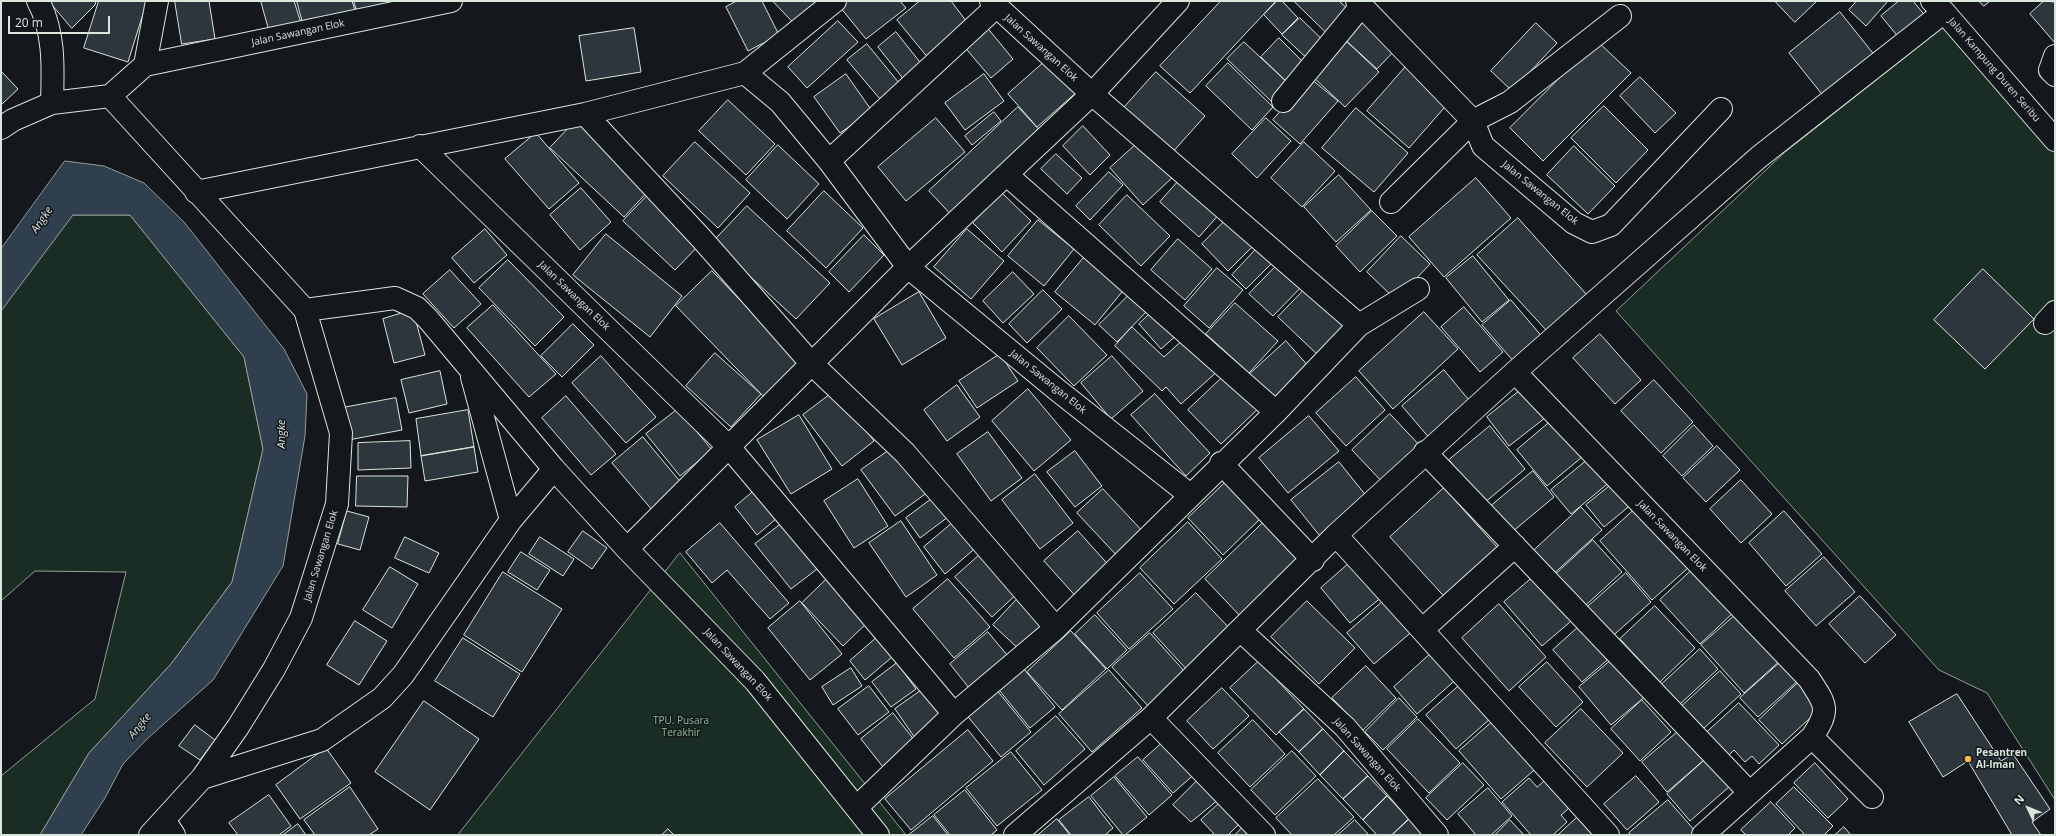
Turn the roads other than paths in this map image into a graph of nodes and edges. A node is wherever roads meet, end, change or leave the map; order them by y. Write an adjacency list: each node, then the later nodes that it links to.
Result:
1 (38, 1): 17 (street)
2 (157, 1): 11 (street)
3 (451, 1): 11 (street, Jalan Sawangan Elok)
4 (835, 1): 12 (street)
5 (1178, 1): 14 (street)
6 (1360, 3): 16 (street, Jalan Sawangan Elok); 20 (street, Jalan Sawangan Elok)
7 (994, 4): 14 (street, Jalan Sawangan Elok); 24 (street)
8 (1938, 6): 22 (street, Jalan Kampung Duren Seribu); 34 (street)
9 (1620, 16): 20 (street)
10 (2055, 56): 13 (street)
11 (145, 65): 15 (street, Jalan Sawangan Elok)
12 (745, 73): 19 (street); 24 (street, Jalan Sawangan Elok)
13 (2055, 75)
14 (1092, 94): 25 (street); 31 (street, Jalan Sawangan Elok)
15 (110, 96): 17 (street); 26 (street, Jalan Sawangan Elok)
16 (1283, 101)
17 (52, 103): 21 (street)
18 (1721, 109): 20 (street, Jalan Sawangan Elok)
19 (585, 114): 23 (street); 32 (street)
20 (1473, 121): 27 (street)
21 (1, 128)
22 (2055, 140)
23 (420, 146): 26 (street); 36 (street, Jalan Sawangan Elok)
24 (829, 161): 28 (street, Jalan Sawangan Elok)
25 (1007, 175): 28 (street); 35 (street)
26 (196, 192): 30 (street, Jalan Sawangan Elok)
27 (1391, 202)
28 (908, 267): 32 (street); 40 (street, Jalan Sawangan Elok)
29 (1418, 289): 31 (street)
30 (305, 310): 33 (street, Jalan Sawangan Elok); 52 (street, Jalan Sawangan Elok)
31 (1359, 326): 35 (street)
32 (811, 363): 36 (street); 46 (street)
33 (471, 371): 39 (street, Jalan Sawangan Elok); 41 (street, Jalan Sawangan Elok)
34 (1515, 372): 37 (street); 51 (street, Jalan Sawangan Elok)
35 (1276, 412): 38 (street)
36 (728, 447): 44 (street); 49 (street, Jalan Sawangan Elok)
37 (1425, 452): 42 (street); 43 (street)
38 (1221, 463): 40 (street); 45 (street)
39 (554, 469): 41 (street); 44 (street, Jalan Sawangan Elok)
40 (1190, 495): 46 (street)
41 (511, 520): 52 (street)
42 (1336, 535): 45 (street); 47 (street)
43 (1515, 546): 47 (street); 53 (street)
44 (627, 549): 55 (street, Jalan Sawangan Elok)
45 (1313, 560): 48 (street)
46 (1056, 628): 49 (street)
47 (1423, 629): 61 (street)
48 (1240, 630): 50 (street); 60 (street, Jalan Sawangan Elok)
49 (954, 714): 55 (street)
50 (1151, 718): 58 (street); 59 (street)
51 (1812, 738): 53 (street, Jalan Sawangan Elok); 54 (street)
52 (202, 778): 56 (street, Jalan Sawangan Elok)
53 (1750, 792): 62 (street, Jalan Sawangan Elok)
54 (1872, 797)
55 (857, 807): 57 (street, Jalan Sawangan Elok)
56 (163, 830)
57 (878, 835)
58 (1015, 835)
59 (1264, 835)
60 (1437, 835)
61 (1608, 835)
62 (1703, 835)

